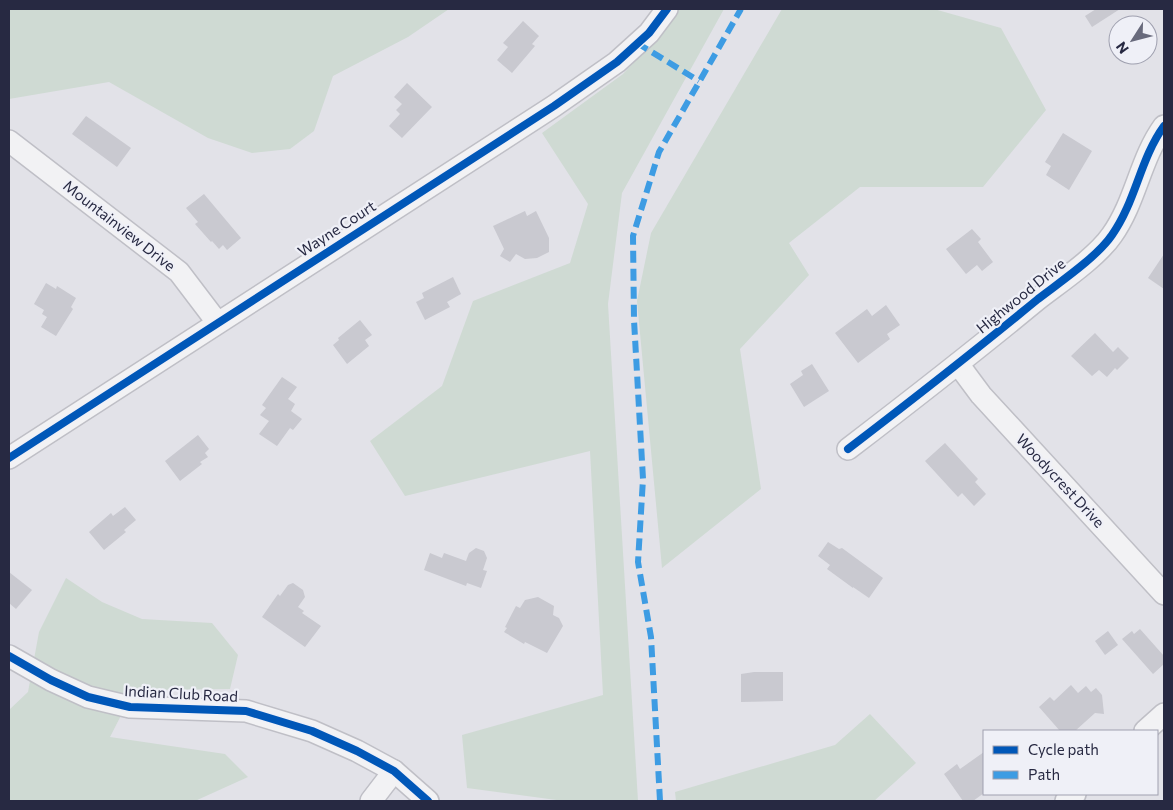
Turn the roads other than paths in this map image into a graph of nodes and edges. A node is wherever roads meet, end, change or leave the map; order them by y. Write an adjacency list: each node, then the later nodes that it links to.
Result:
1 (666, 9): 4 (street, Wayne Court)
2 (1164, 126): 5 (street, Highwood Drive)
3 (9, 141): 4 (street, Mountainview Drive)
4 (217, 322): 7 (street, Wayne Court)
5 (958, 364): 6 (street, Highwood Drive); 8 (street, Woodycrest Drive)
6 (848, 449)
7 (9, 458)
8 (1164, 594)
9 (9, 656): 12 (street, Indian Club Road)
10 (1164, 714): 11 (street)
11 (1146, 730)
12 (394, 771): 13 (street); 14 (street, Indian Club Road)
13 (371, 801)
14 (428, 801)

